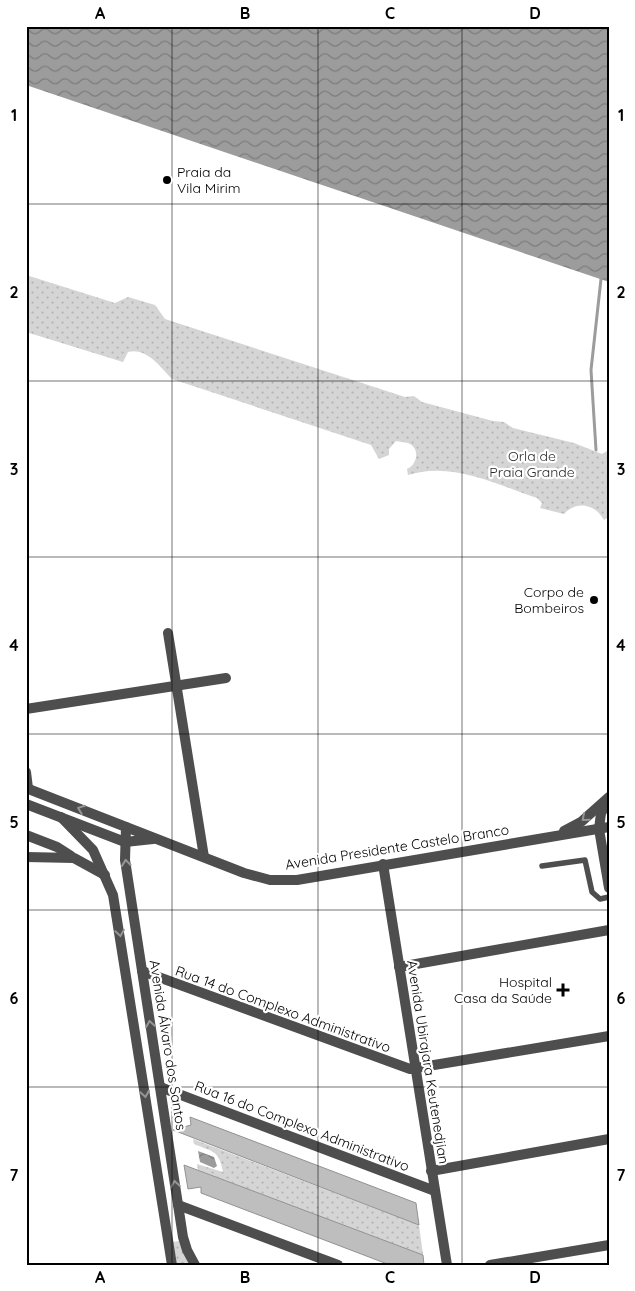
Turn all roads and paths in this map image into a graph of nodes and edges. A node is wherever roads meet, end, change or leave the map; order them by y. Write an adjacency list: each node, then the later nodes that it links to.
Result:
1 (168, 633): 3 (street)
2 (226, 678): 3 (street)
3 (176, 686): 4 (street); 17 (street)
4 (26, 709)
5 (26, 772): 6 (street)
6 (27, 788): 10 (street, Avenida Presidente Castelo Branco, one-way to 6)
7 (608, 803): 11 (street); 12 (street, Avenida Presidente Castelo Branco, one-way to 12)
8 (26, 804): 9 (street, Avenida Presidente Castelo Branco)
9 (61, 818): 15 (street, Avenida Presidente Castelo Branco); 21 (street)
10 (126, 826): 14 (street, Avenida Presidente Castelo Branco); 15 (street, Avenida Álvaro dos Santos)
11 (604, 828): 12 (street, Avenida Presidente Castelo Branco); 22 (street)
12 (559, 834): 19 (street, Avenida Presidente Castelo Branco)
13 (26, 835): 18 (street)
14 (156, 839): 15 (street, Avenida Presidente Castelo Branco); 17 (street, Avenida Presidente Castelo Branco)
15 (125, 842): 26 (street, Avenida Álvaro dos Santos, one-way to 15)
16 (26, 857): 18 (street)
17 (204, 857): 19 (street, Avenida Presidente Castelo Branco)
18 (74, 858): 21 (street)
19 (383, 864): 25 (street, Avenida Ubirajara Keutenedjian)
20 (542, 866): 23 (lane)
21 (108, 881): 35 (street, one-way to 35)
22 (609, 888)
23 (609, 897)
24 (609, 930): 25 (street)
25 (399, 967): 28 (street, Avenida Ubirajara Keutenedjian)
26 (142, 971): 28 (street, Rua 14 do Complexo Administrativo); 29 (street, Avenida Álvaro dos Santos, one-way to 26)
27 (609, 1036): 28 (street, Rua 14 do Complexo Administrativo)
28 (415, 1068): 31 (street, Avenida Ubirajara Keutenedjian)
29 (160, 1087): 32 (street, Rua 16 do Complexo Administrativo); 33 (street, Avenida Álvaro dos Santos, one-way to 29)
30 (609, 1139): 31 (street)
31 (432, 1171): 32 (street, Avenida Ubirajara Keutenedjian)
32 (435, 1191): 38 (street, Avenida Ubirajara Keutenedjian)
33 (178, 1205): 36 (street, Avenida Álvaro dos Santos); 37 (street)
34 (609, 1245): 39 (street)
35 (172, 1265)
36 (195, 1265)
37 (338, 1265)
38 (446, 1265)
39 (490, 1265)

